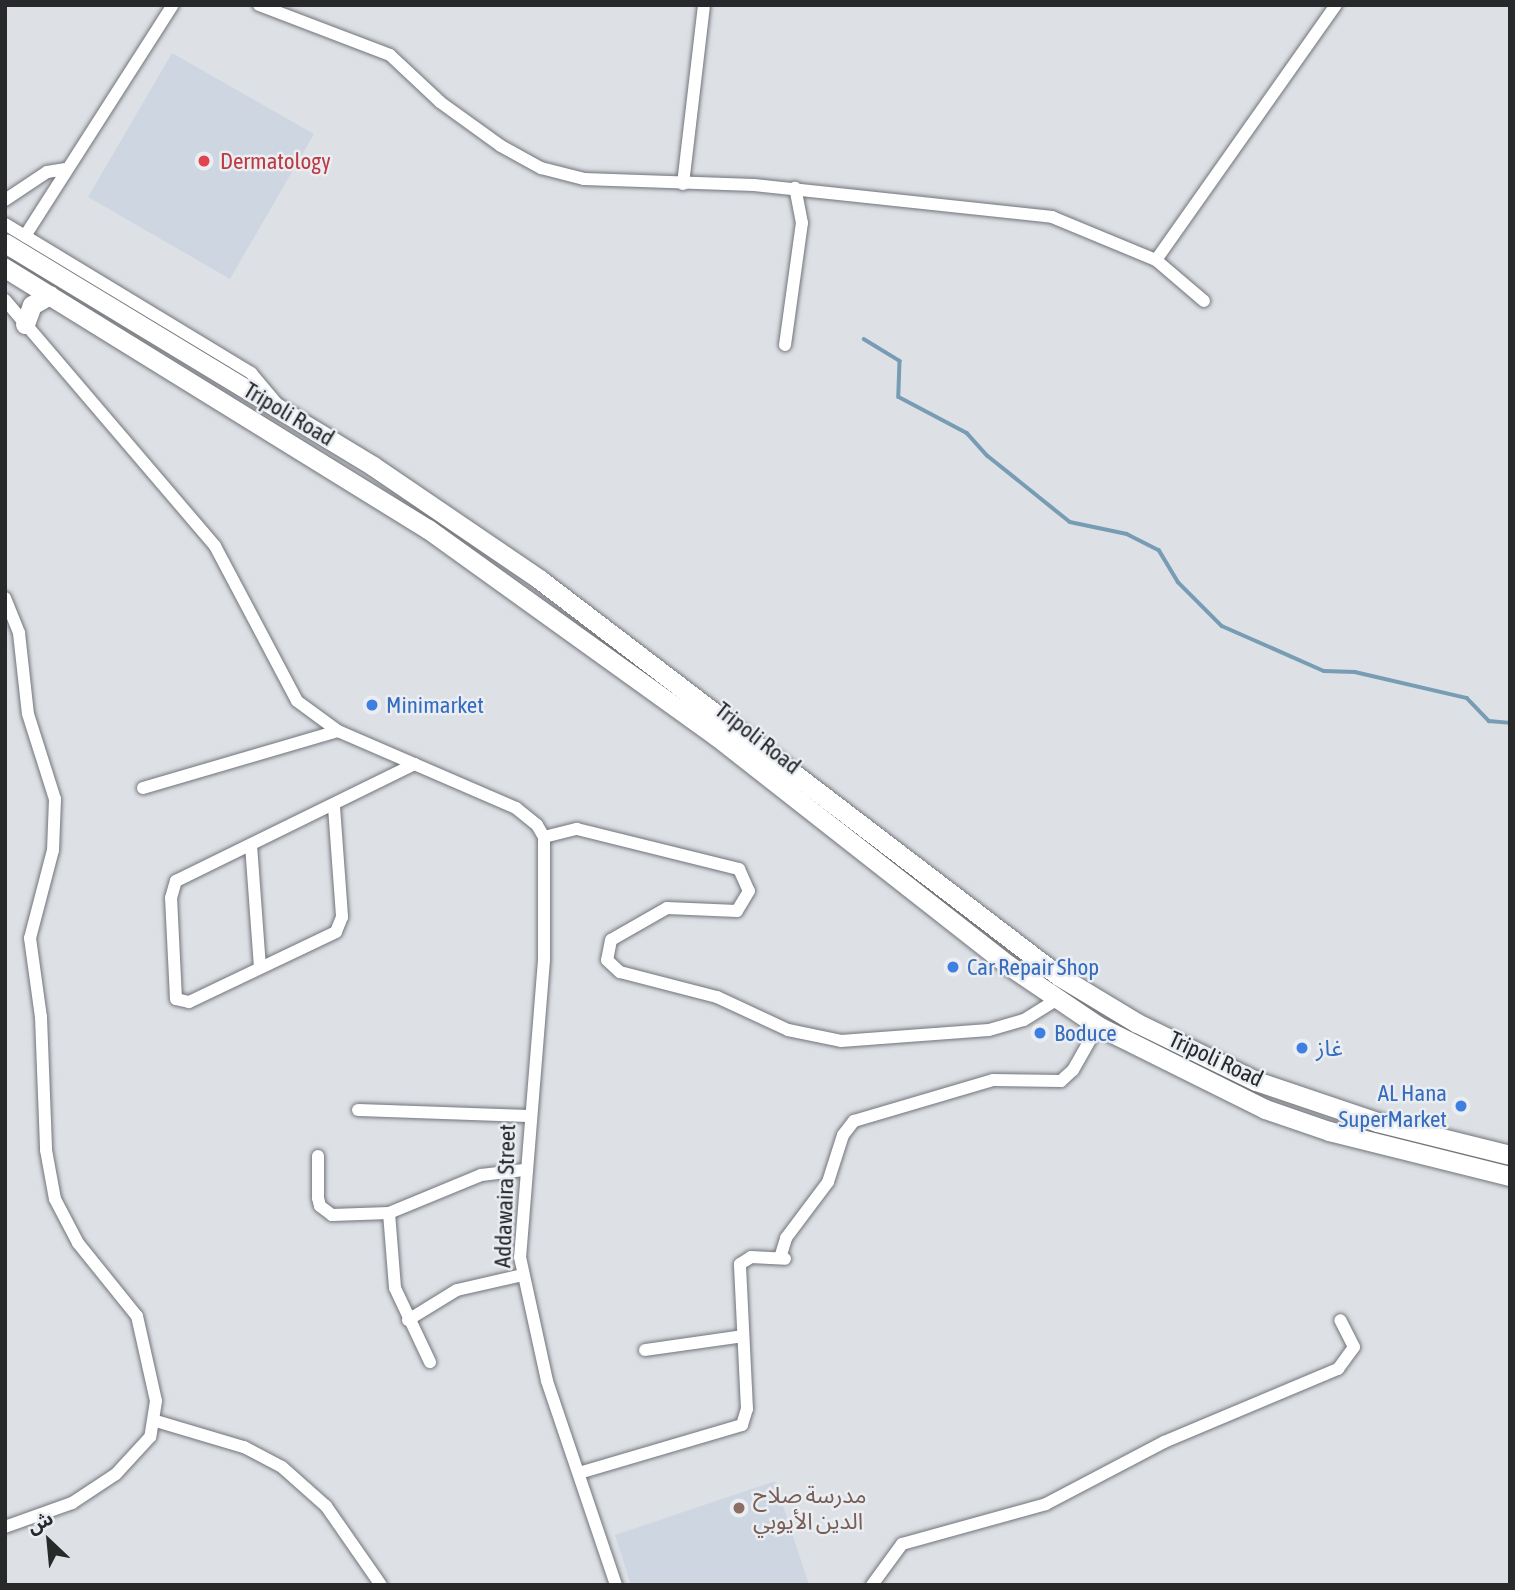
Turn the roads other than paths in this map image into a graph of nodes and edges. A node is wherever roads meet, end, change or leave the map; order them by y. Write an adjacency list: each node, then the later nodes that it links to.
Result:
1 (173, 5): 5 (street)
2 (260, 5): 6 (street)
3 (704, 5): 6 (street)
4 (1336, 5): 12 (street)
5 (66, 169): 8 (street); 10 (street)
6 (683, 184): 7 (street)
7 (794, 188): 12 (street); 18 (street)
8 (5, 200)
9 (5, 224): 10 (street)
10 (25, 236): 19 (street)
11 (5, 243): 19 (highway)
12 (1156, 260): 16 (street)
13 (5, 268): 14 (highway, Tripoli Road)
14 (49, 295): 17 (highway); 28 (highway, Tripoli Road)
15 (5, 300): 17 (street)
16 (1205, 300)
17 (25, 324): 21 (street)
18 (785, 345)
19 (281, 409): 33 (highway)
20 (5, 597): 43 (street)
21 (338, 731): 22 (street); 23 (street)
22 (415, 764): 24 (street); 25 (street)
23 (143, 788)
24 (334, 807): 26 (street); 27 (street)
25 (544, 837): 28 (street); 31 (street, Addawaira Street)
26 (251, 845): 27 (street); 27 (street)
27 (260, 967)
28 (1056, 1000): 29 (highway, Tripoli Road)
29 (1098, 1026): 35 (highway, Tripoli Road); 40 (street)
30 (358, 1110): 31 (street)
31 (529, 1116): 34 (street, Addawaira Street)
32 (318, 1156): 36 (street)
33 (1510, 1156)
34 (524, 1170): 36 (street); 37 (street, Addawaira Street)
35 (1510, 1175)
36 (390, 1213): 38 (street)
37 (523, 1275): 38 (street); 44 (street, Addawaira Street)
38 (408, 1320): 42 (street)
39 (1340, 1320): 48 (street)
40 (743, 1336): 41 (street); 44 (street)
41 (645, 1350)
42 (430, 1362)
43 (156, 1421): 45 (street); 46 (street)
44 (579, 1473): 47 (street, Addawaira Street)
45 (5, 1527)
46 (381, 1585)
47 (616, 1585)
48 (872, 1585)

